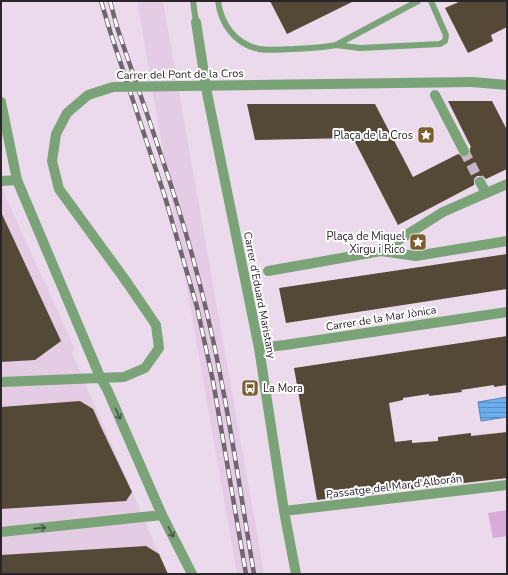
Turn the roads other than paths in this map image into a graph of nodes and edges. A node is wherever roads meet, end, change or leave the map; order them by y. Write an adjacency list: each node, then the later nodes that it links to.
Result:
1 (193, 1): 5 (lane)
2 (218, 1): 6 (lane)
3 (418, 1): 6 (lane)
4 (431, 1): 6 (lane)
5 (196, 22): 20 (street, Carrer d'Eduard Maristany)
6 (336, 45)
7 (507, 85): 21 (street, Carrer del Pont de la Cros, bridge)
8 (435, 95): 10 (street)
9 (1, 102): 11 (street)
10 (464, 151)
11 (17, 180): 12 (street); 21 (street)
12 (1, 181)
13 (480, 182): 15 (street)
14 (507, 184): 15 (street)
15 (486, 193): 17 (street)
16 (507, 241): 17 (street)
17 (381, 252): 18 (street)
18 (268, 271)
19 (507, 312): 20 (street, Carrer de la Mar Jònica)
20 (259, 348): 24 (street, Carrer d'Eduard Maristany)
21 (101, 379): 22 (street, Carrer del Pont de la Cros); 25 (street, one-way to 25)
22 (1, 382)
23 (507, 485): 24 (street, Passatge del Mar d'Alborán)
24 (284, 512): 28 (street, Carrer d'Eduard Maristany)
25 (162, 515): 26 (street, one-way to 25); 27 (street, one-way to 27)
26 (1, 532)
27 (192, 574)
28 (296, 574)

